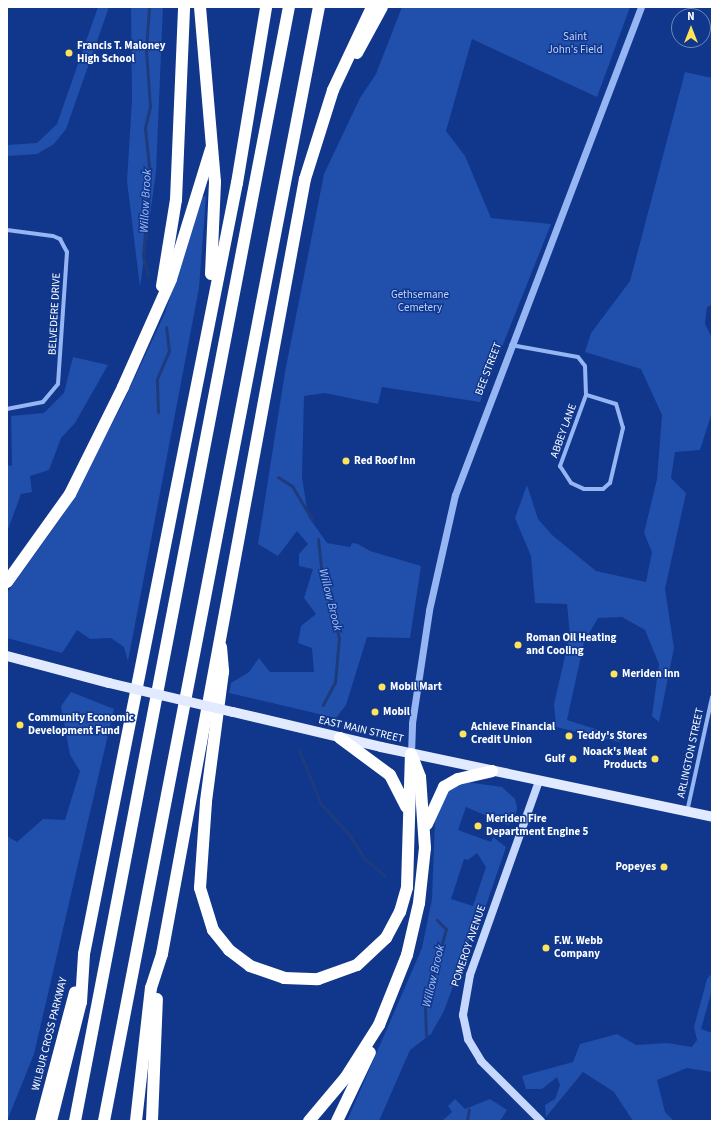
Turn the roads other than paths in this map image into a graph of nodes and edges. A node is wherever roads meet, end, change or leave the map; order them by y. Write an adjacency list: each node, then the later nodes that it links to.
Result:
1 (184, 7): 12 (highway)
2 (200, 7): 10 (highway)
3 (266, 7): 13 (highway)
4 (289, 7): 34 (highway)
5 (319, 7): 35 (highway)
6 (372, 7): 9 (highway)
7 (382, 7): 9 (highway)
8 (641, 7): 14 (street, BEE STREET)
9 (340, 74): 18 (highway)
10 (210, 149): 12 (highway); 13 (highway)
11 (7, 230): 16 (street, BELVEDERE DRIVE)
12 (161, 299): 17 (highway)
13 (205, 335): 29 (highway)
14 (511, 345): 15 (street, ABBEY LANE); 22 (street, BEE STREET)
15 (586, 395): 15 (street, ABBEY LANE)
16 (7, 409)
17 (7, 582)
18 (219, 640): 26 (highway); 30 (highway)
19 (7, 656): 21 (main road, EAST MAIN STREET, bridge)
20 (712, 697): 25 (street, ARLINGTON STREET)
21 (340, 738): 22 (main road, EAST MAIN STREET); 26 (highway)
22 (411, 754): 23 (main road, EAST MAIN STREET); 26 (highway); 28 (highway)
23 (492, 771): 24 (main road, EAST MAIN STREET); 28 (highway)
24 (539, 781): 25 (main road, EAST MAIN STREET); 40 (main road, POMEROY AVENUE)
25 (687, 812): 27 (main road, EAST MAIN STREET)
26 (409, 815)
27 (712, 817)
28 (425, 837): 31 (highway)
29 (84, 954): 32 (highway, WILBUR CROSS PARKWAY); 33 (highway)
30 (162, 954): 36 (highway); 37 (highway)
31 (379, 1025): 38 (highway); 39 (highway)
32 (41, 1121)
33 (51, 1121)
34 (75, 1121)
35 (104, 1121)
36 (136, 1121)
37 (152, 1121)
38 (310, 1121)
39 (337, 1121)
40 (541, 1121)

